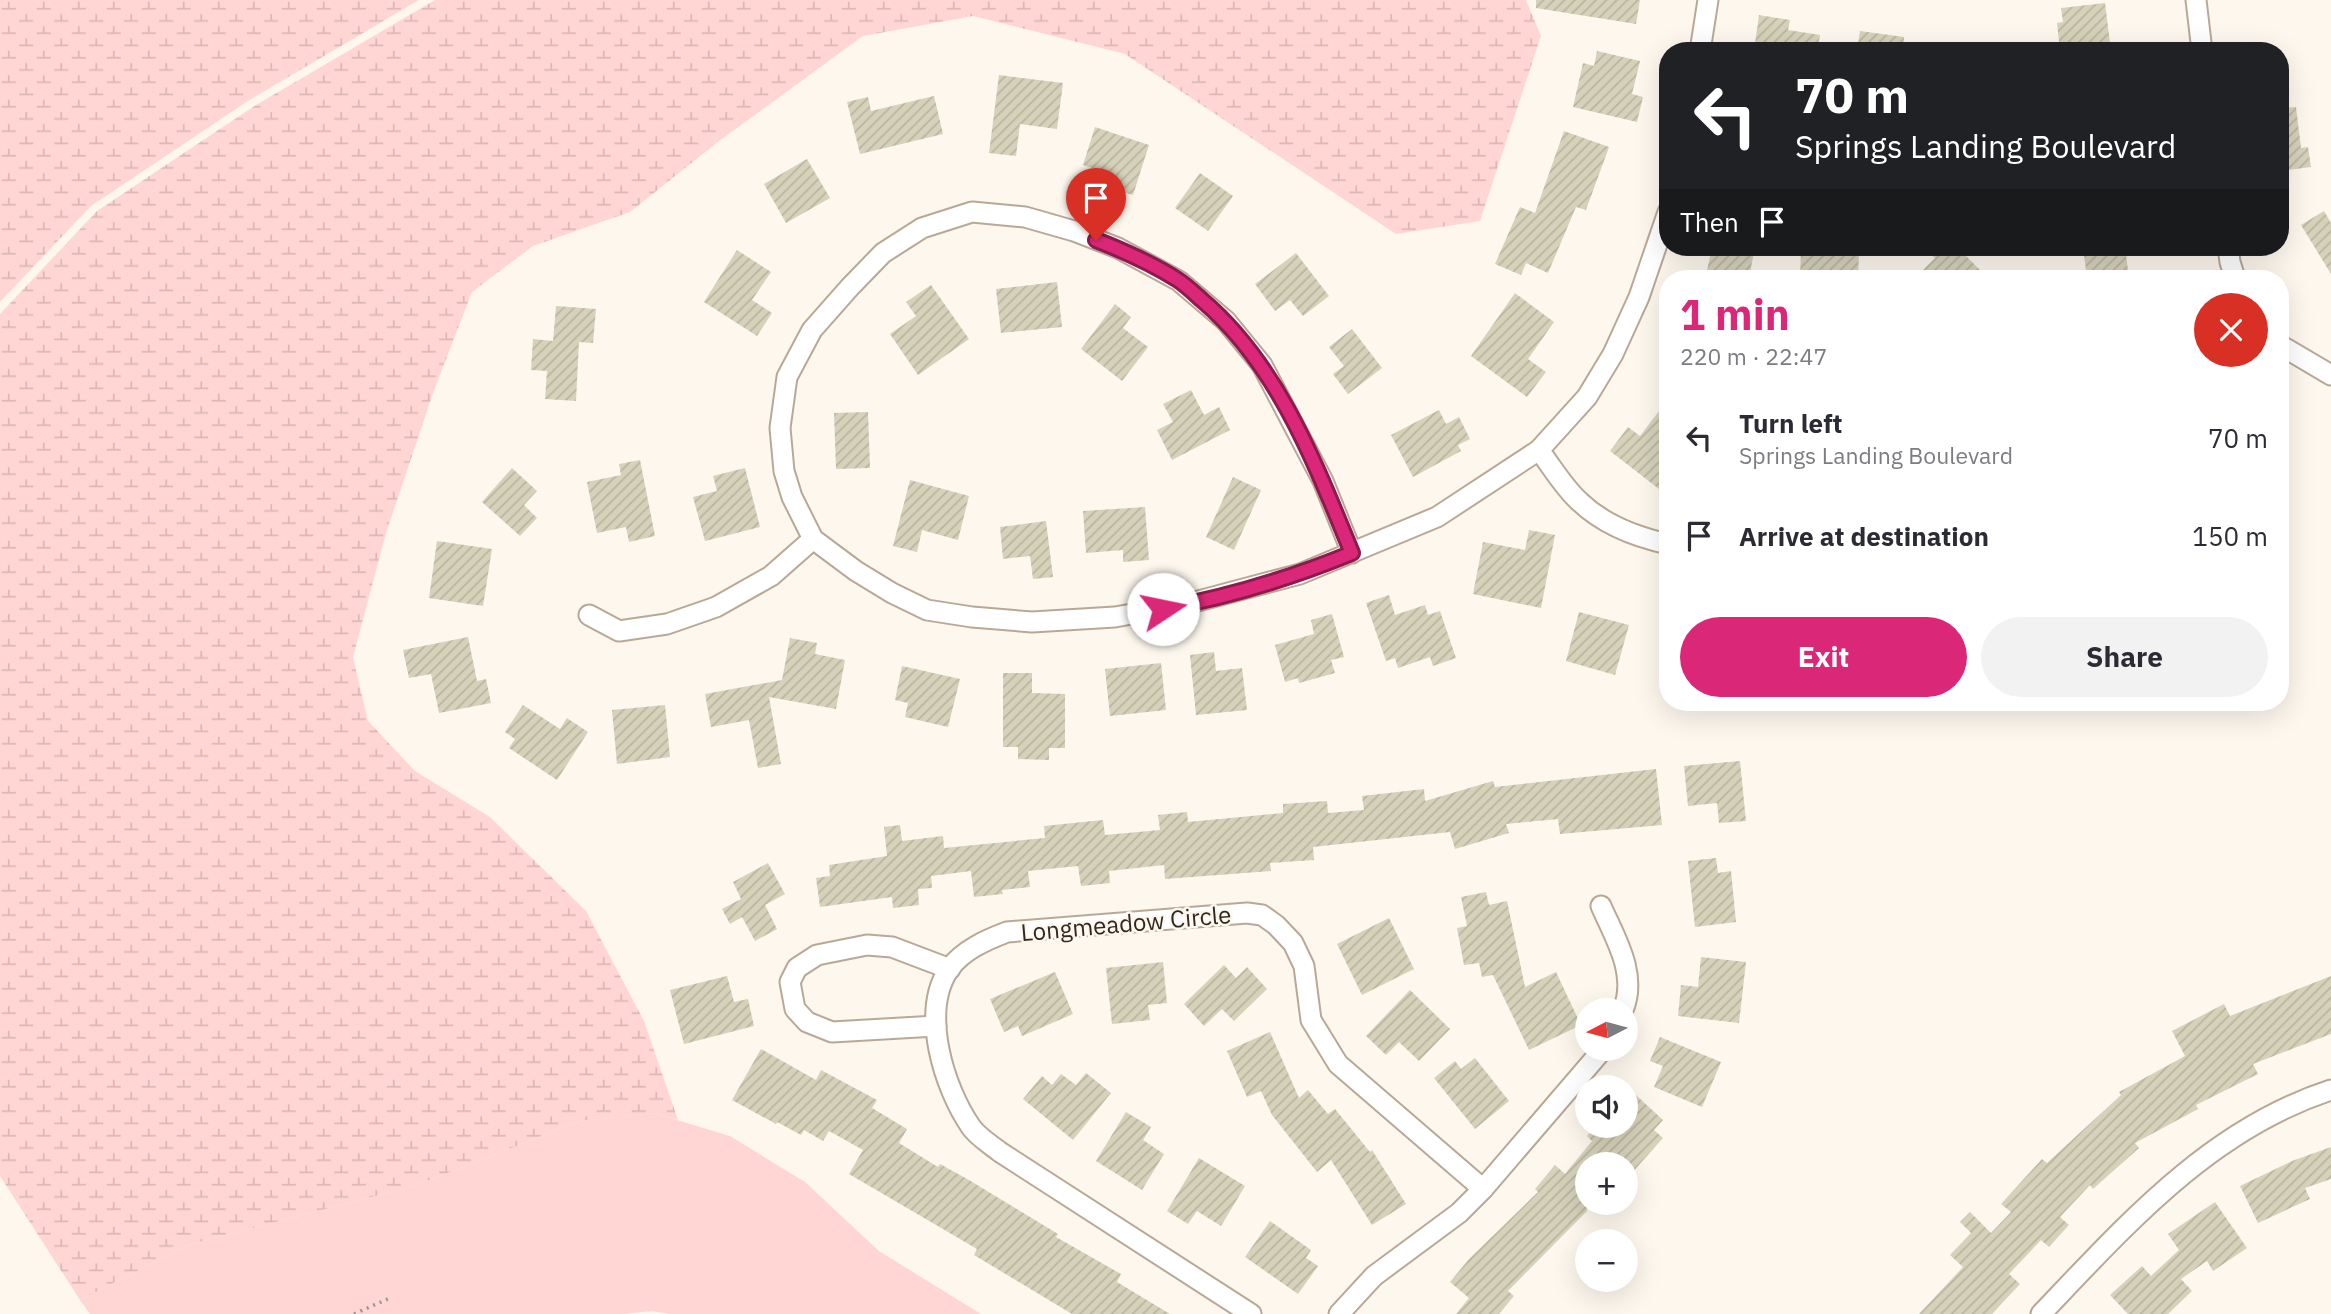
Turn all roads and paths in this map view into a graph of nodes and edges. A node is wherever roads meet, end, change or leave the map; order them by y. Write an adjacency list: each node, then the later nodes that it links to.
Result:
1 (1708, 0): 3 (street)
2 (2196, 0): 4 (street)
3 (1701, 42)
4 (2201, 42)
5 (1659, 238): 8 (street)
6 (2289, 350): 7 (street)
7 (2331, 375)
8 (1539, 450): 10 (street); 11 (street)
9 (813, 540): 11 (street); 11 (street); 12 (street)
10 (1659, 542)
11 (1352, 553)
12 (589, 615)
13 (1601, 905): 15 (street)
14 (950, 969): 16 (street, Longmeadow Circle); 16 (street); 19 (street, Longmeadow Circle)
15 (1628, 998)
16 (936, 1026): 22 (street, Longmeadow Circle)
17 (1593, 1061): 19 (street)
18 (2331, 1090): 24 (street)
19 (1483, 1189): 23 (street)
20 (390, 1298): 21 (path)
21 (354, 1314)
22 (1251, 1314)
23 (1339, 1314)
24 (2042, 1314)

